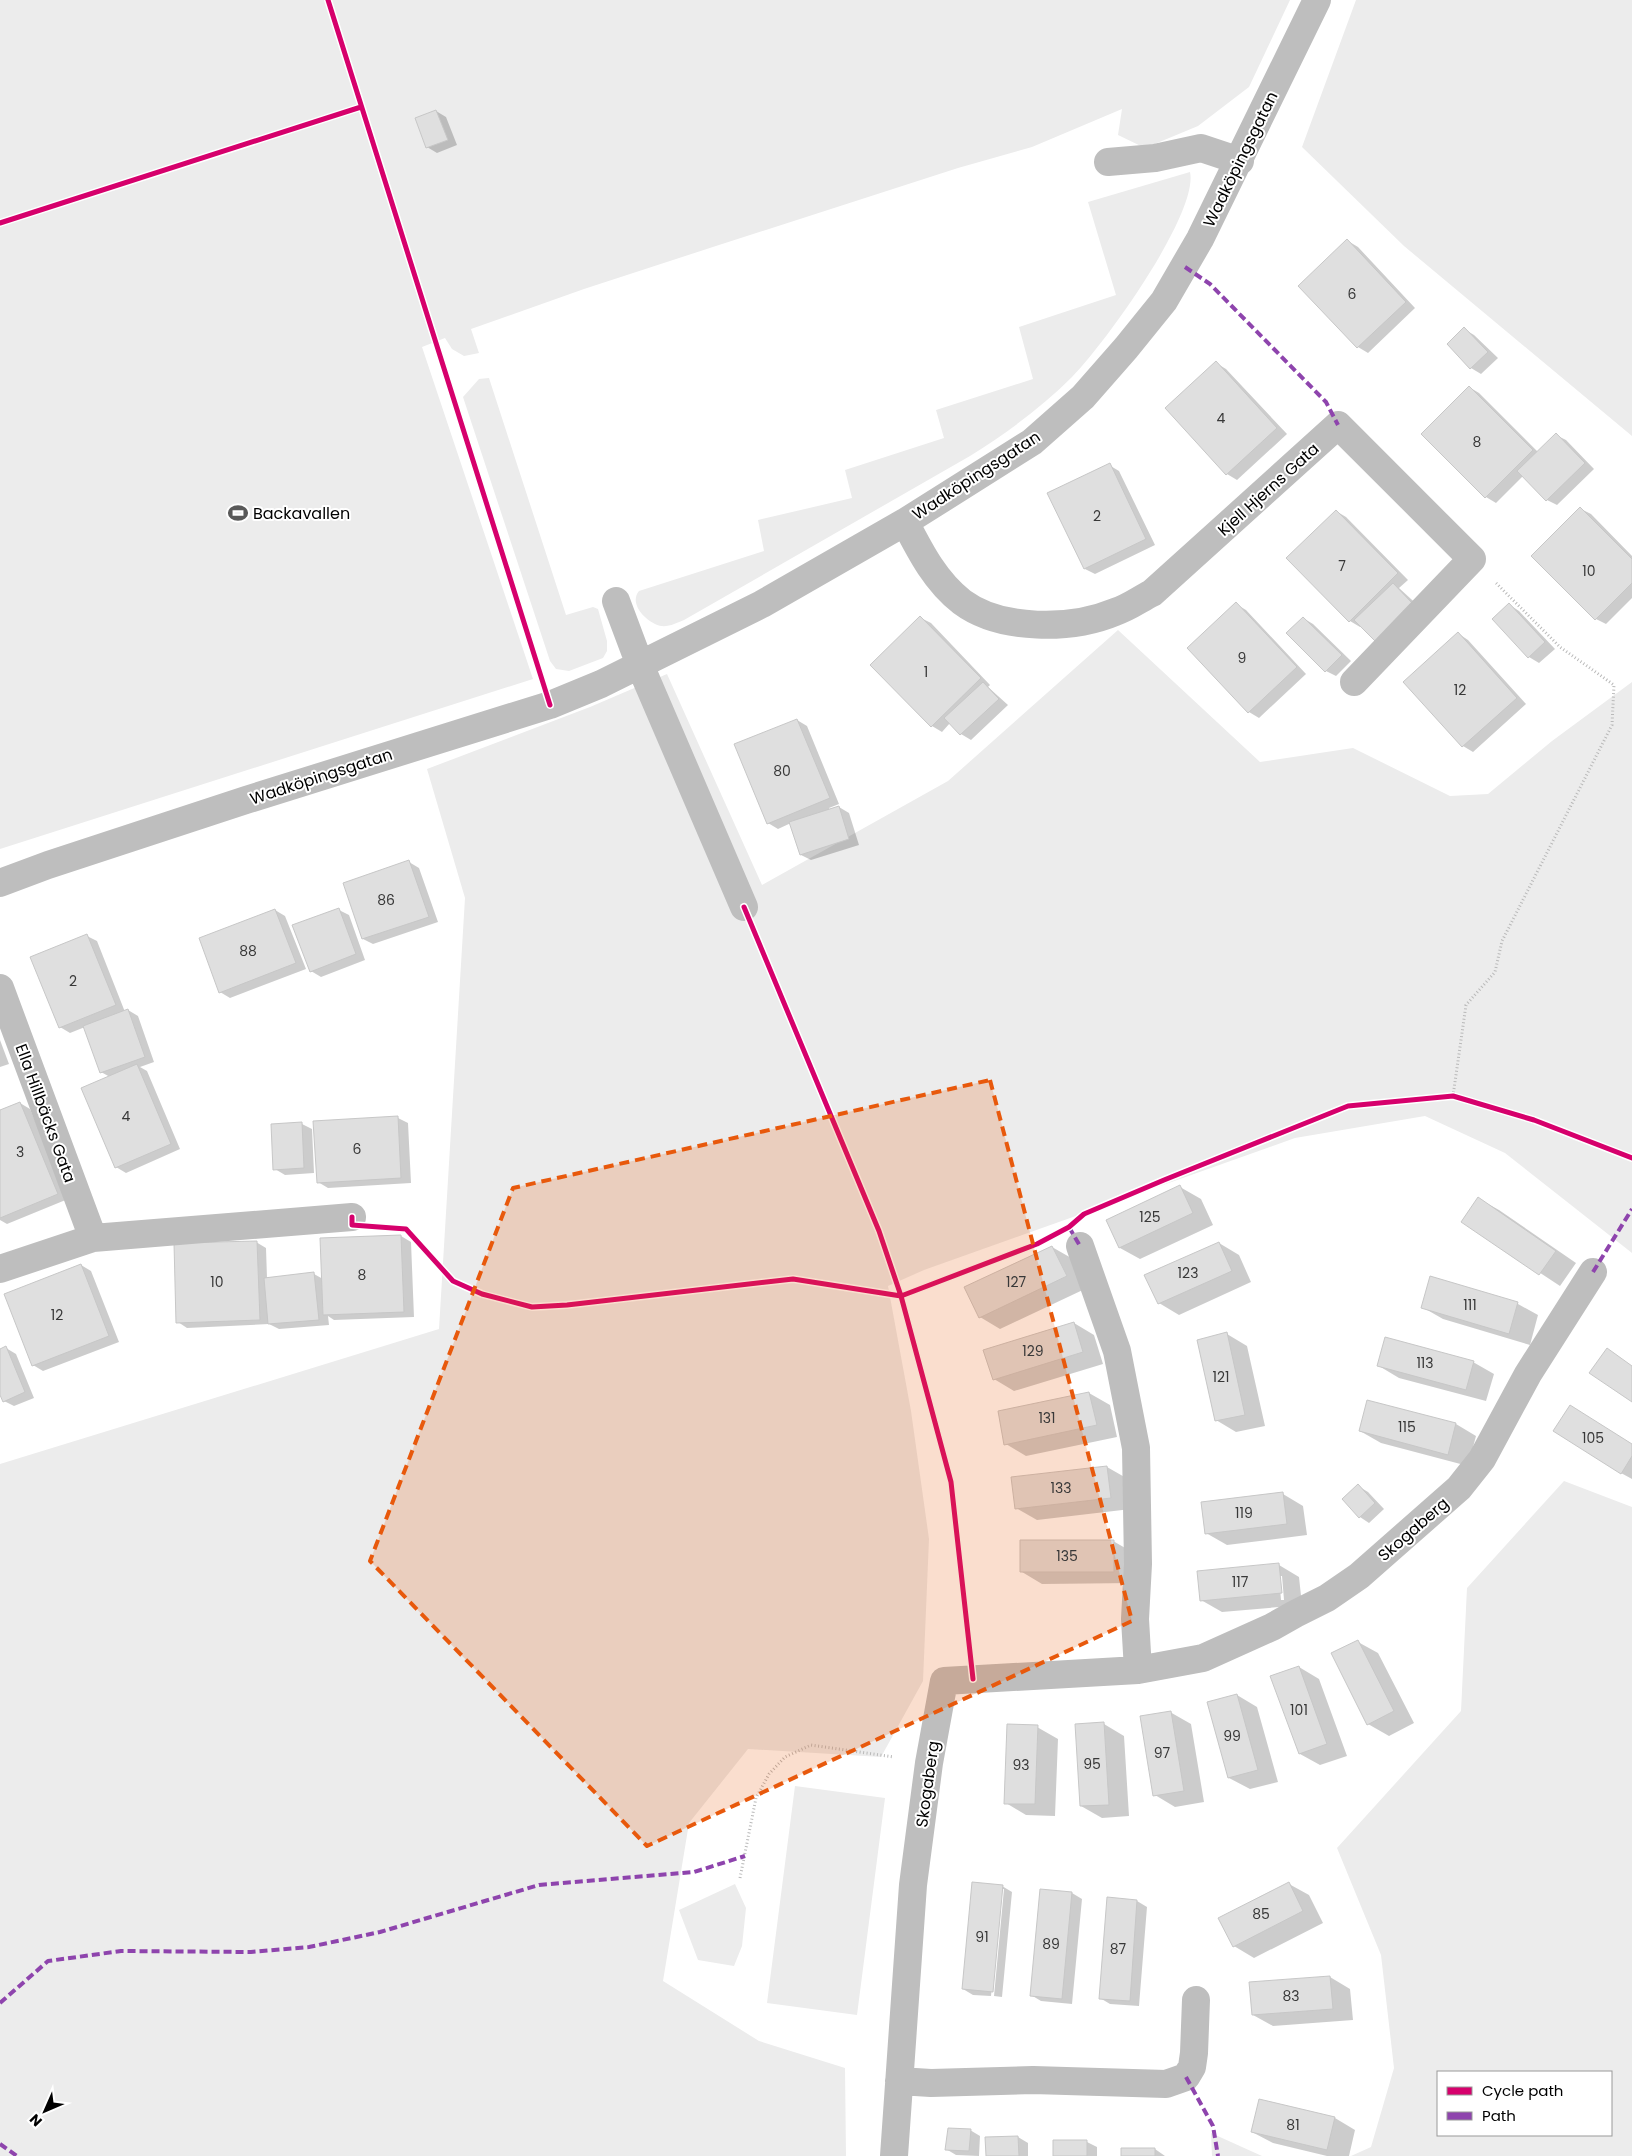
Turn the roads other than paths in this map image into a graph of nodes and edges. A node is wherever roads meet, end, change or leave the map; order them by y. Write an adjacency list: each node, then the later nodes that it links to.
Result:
1 (1317, 0): 2 (street, Wadköpingsgatan)
2 (1240, 161): 3 (street); 4 (street, Wadköpingsgatan)
3 (1108, 162)
4 (905, 522): 6 (street, Wadköpingsgatan); 7 (street, Kjell Hjerns Gata)
5 (616, 601): 6 (street)
6 (640, 665): 8 (street, Wadköpingsgatan); 9 (street)
7 (1354, 682)
8 (0, 883)
9 (744, 907)
10 (0, 988): 12 (street, Ella Hillbäcks Gata)
11 (352, 1217): 12 (street)
12 (93, 1238): 14 (street)
13 (1080, 1246): 16 (street)
14 (0, 1269)
15 (1593, 1272): 16 (street, Skogaberg)
16 (1138, 1670): 18 (street, Skogaberg)
17 (1196, 2000): 18 (street)
18 (900, 2081): 19 (street, Skogaberg)
19 (894, 2156)

